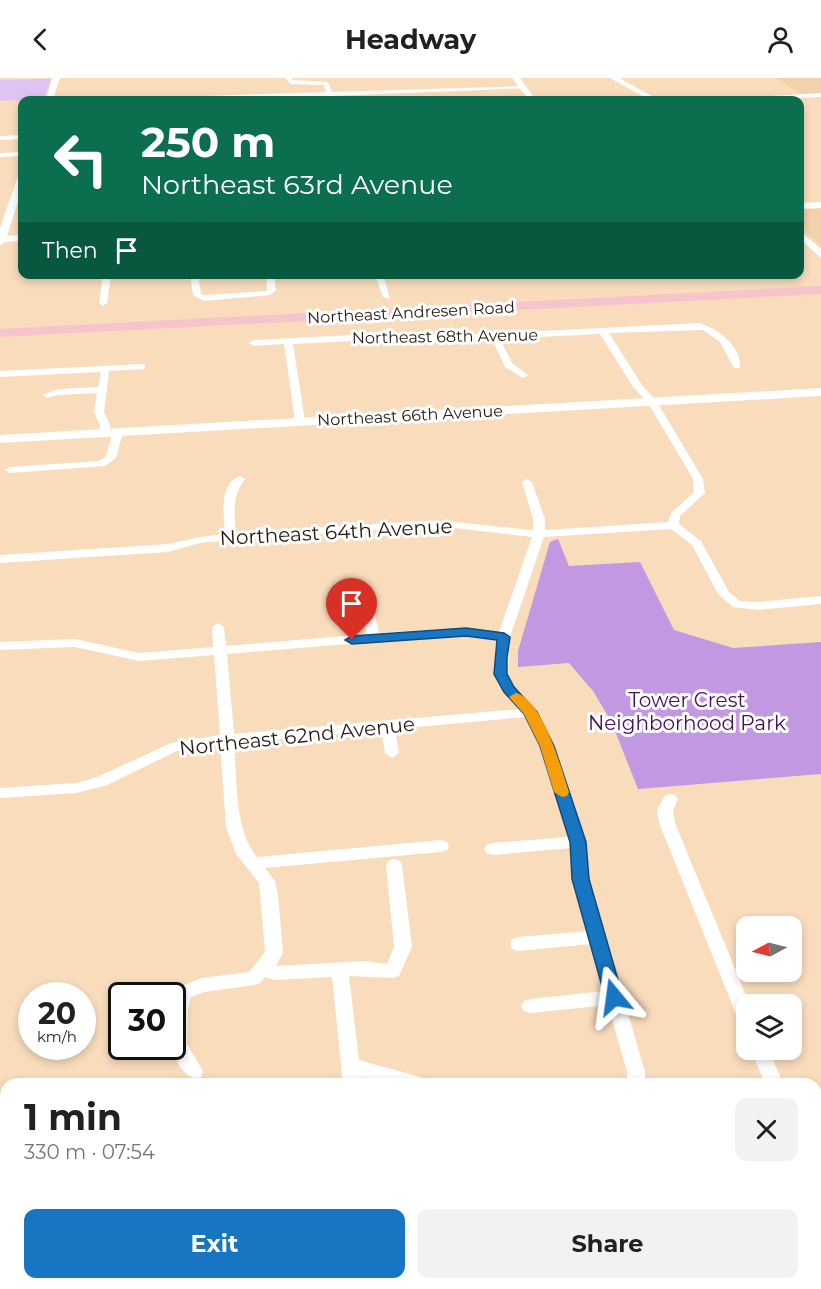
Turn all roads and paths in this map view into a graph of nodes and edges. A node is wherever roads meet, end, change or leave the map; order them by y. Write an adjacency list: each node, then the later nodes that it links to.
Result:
1 (56, 78): 7 (street)
2 (516, 78): 5 (street)
3 (614, 78): 11 (street)
4 (289, 80): 8 (street)
5 (524, 88): 9 (street); 10 (street)
6 (821, 95): 12 (street)
7 (50, 96)
8 (330, 96)
9 (352, 96)
10 (530, 96)
11 (648, 96)
12 (804, 96)
13 (18, 137): 14 (street)
14 (0, 138)
15 (18, 154): 16 (street)
16 (0, 155)
17 (18, 188): 22 (street)
18 (821, 205): 19 (street)
19 (804, 206)
20 (18, 238): 22 (street)
21 (804, 238): 23 (street)
22 (0, 240)
23 (821, 255)
24 (106, 279): 30 (street)
25 (195, 279): 26 (street)
26 (271, 279)
27 (381, 279): 29 (street)
28 (821, 290): 32 (main road, Northeast Andresen Road)
29 (387, 297)
30 (103, 303)
31 (603, 331): 33 (street, Northeast 68th Avenue); 36 (street, Northeast 68th Avenue); 44 (street)
32 (0, 333)
33 (495, 337): 34 (street, Northeast 68th Avenue); 40 (street)
34 (288, 342): 35 (street, Northeast 68th Avenue); 45 (street)
35 (253, 343)
36 (737, 366)
37 (142, 367): 39 (street)
38 (105, 373): 41 (street)
39 (0, 374)
40 (523, 375)
41 (103, 390): 43 (street); 46 (street)
42 (821, 392): 44 (street, Northeast 66th Avenue)
43 (46, 395)
44 (652, 402): 45 (street, Northeast 66th Avenue); 51 (street)
45 (300, 422): 46 (street, Northeast 66th Avenue)
46 (112, 432): 47 (street, Northeast 66th Avenue); 48 (street)
47 (0, 439)
48 (10, 470)
49 (240, 480): 53 (street)
50 (527, 482): 52 (street)
51 (674, 525): 52 (street, Northeast 64th Avenue); 55 (street)
52 (539, 534): 53 (street, Northeast 64th Avenue); 58 (street)
53 (231, 537): 54 (street, Northeast 64th Avenue)
54 (0, 559)
55 (821, 600)
56 (369, 615): 59 (street)
57 (218, 627): 61 (street)
58 (504, 637): 59 (street); 62 (street)
59 (374, 638): 61 (street)
60 (0, 646): 61 (street)
61 (220, 650): 64 (street)
62 (530, 712): 63 (street, Northeast 62nd Avenue); 68 (street)
63 (387, 726): 64 (street, Northeast 62nd Avenue); 65 (street)
64 (226, 739): 66 (street, Northeast 62nd Avenue); 71 (street)
65 (392, 753)
66 (0, 793)
67 (670, 799): 77 (street)
68 (578, 842): 70 (street); 73 (street)
69 (441, 846): 71 (street)
70 (492, 849)
71 (254, 863): 75 (street)
72 (394, 865): 76 (street)
73 (597, 937): 74 (street); 78 (street)
74 (519, 944)
75 (263, 970): 76 (street); 81 (street)
76 (340, 970): 82 (street)
77 (737, 994)
78 (614, 997): 79 (street); 84 (street)
79 (530, 1006)
80 (764, 1060): 85 (street)
81 (194, 1071)
82 (351, 1075): 83 (street)
83 (373, 1078)
84 (636, 1078)
85 (772, 1078)

